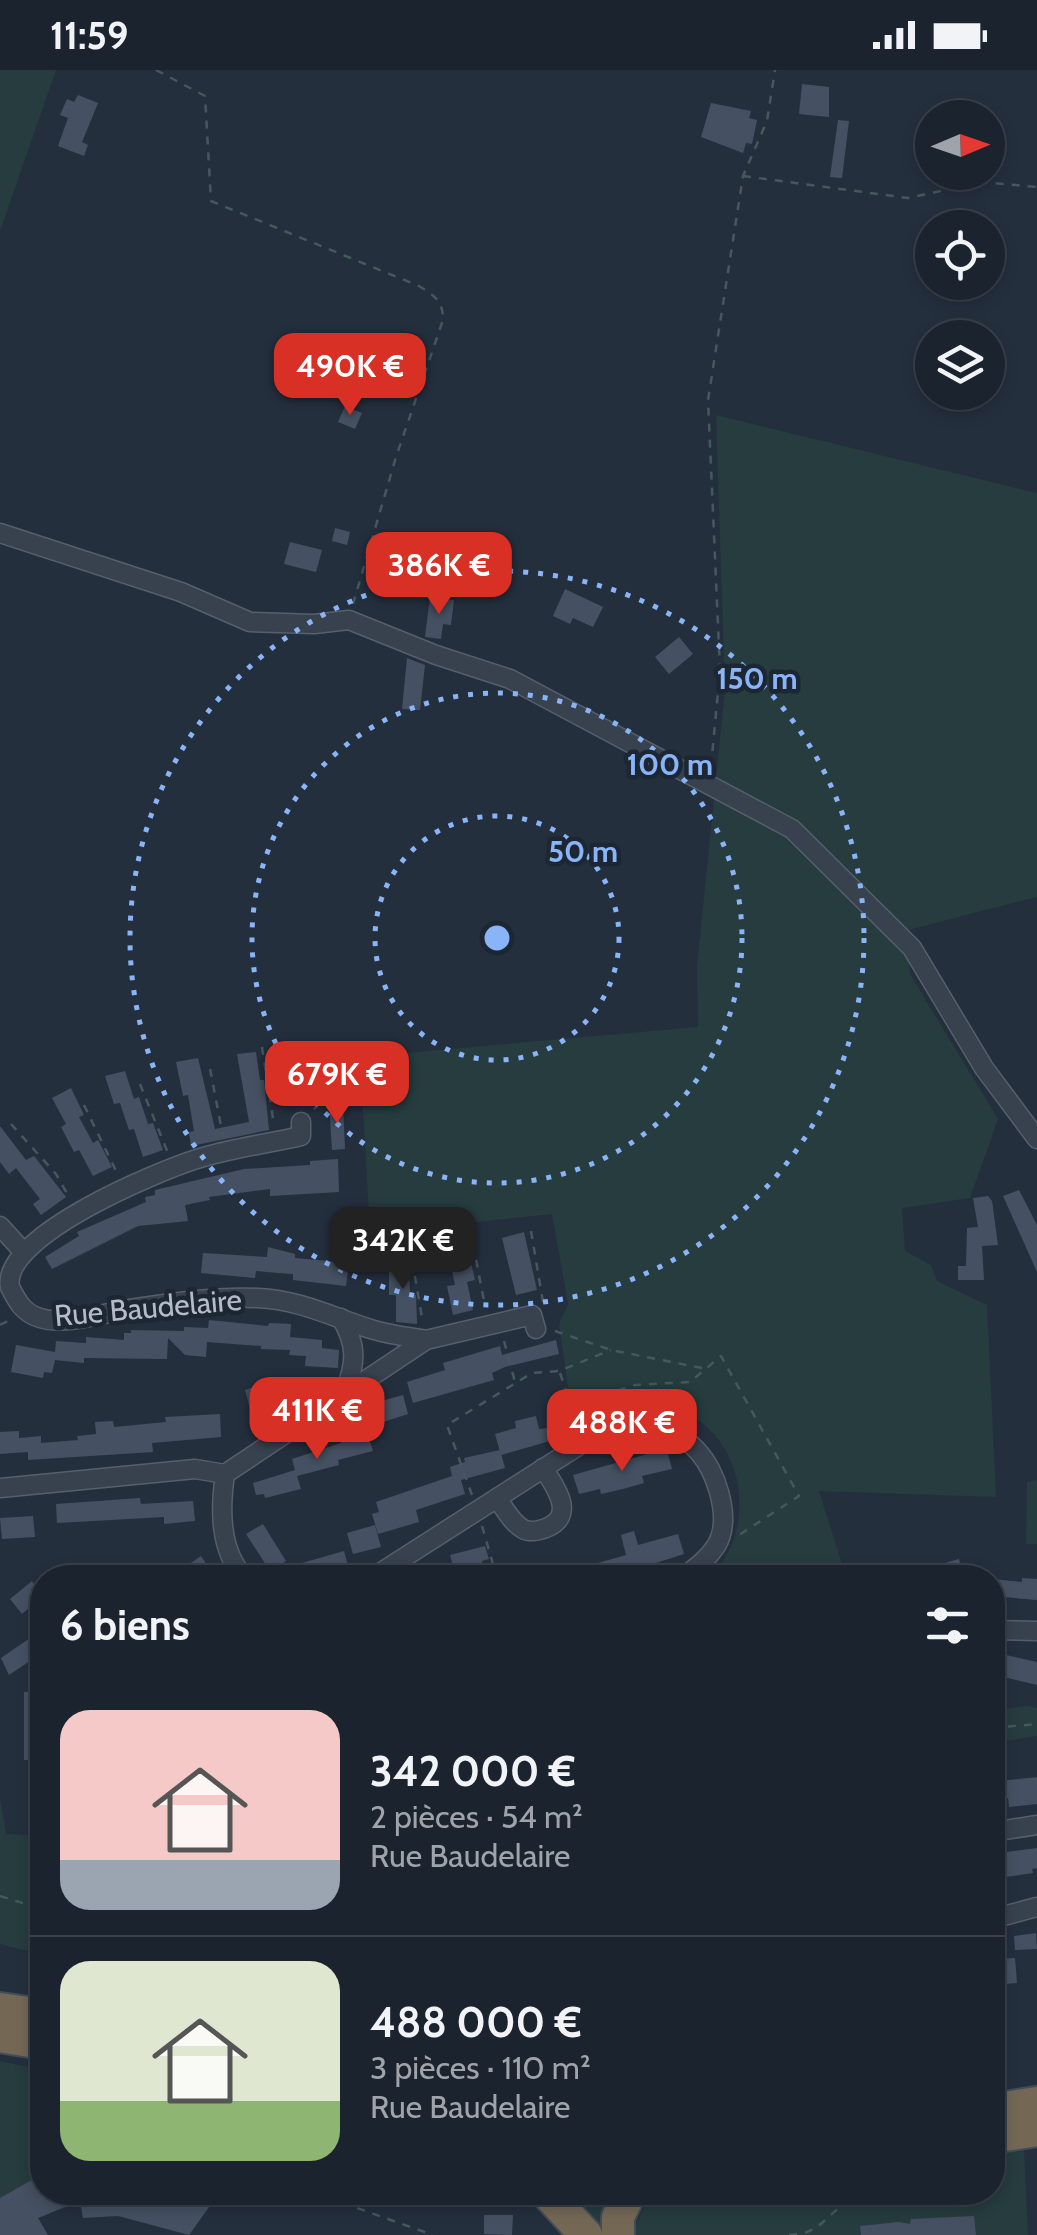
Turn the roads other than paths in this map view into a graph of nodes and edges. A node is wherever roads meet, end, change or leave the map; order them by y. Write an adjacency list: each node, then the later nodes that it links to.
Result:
1 (0, 532): 3 (street)
2 (301, 1122): 5 (street)
3 (1037, 1139)
4 (0, 1226): 5 (street)
5 (19, 1247): 6 (street, Rue Baudelaire)
6 (341, 1318): 8 (street, Rue Baudelaire); 9 (street)
7 (534, 1322): 8 (street, Rue Baudelaire)
8 (426, 1340): 9 (street, Rue Baudelaire)
9 (344, 1394): 11 (street, Rue Baudelaire)
10 (543, 1468): 13 (street); 13 (street); 16 (street)
11 (225, 1474): 12 (street); 14 (street)
12 (0, 1488)
13 (498, 1498): 15 (street)
14 (237, 1565)
15 (393, 1565)
16 (697, 1565)
17 (1005, 1630): 18 (street)
18 (1037, 1630)
19 (1037, 1825): 20 (street)
20 (1005, 1830)
21 (1037, 1906): 22 (street)
22 (1005, 1915)
23 (0, 2009): 24 (highway)
24 (30, 2013)
25 (0, 2036): 26 (highway)
26 (30, 2041)
27 (1037, 2103): 28 (highway)
28 (1005, 2108)
29 (1037, 2130): 30 (highway)
30 (1005, 2135)
31 (558, 2205): 33 (highway)
32 (624, 2205): 34 (highway)
33 (586, 2235)
34 (618, 2235)

